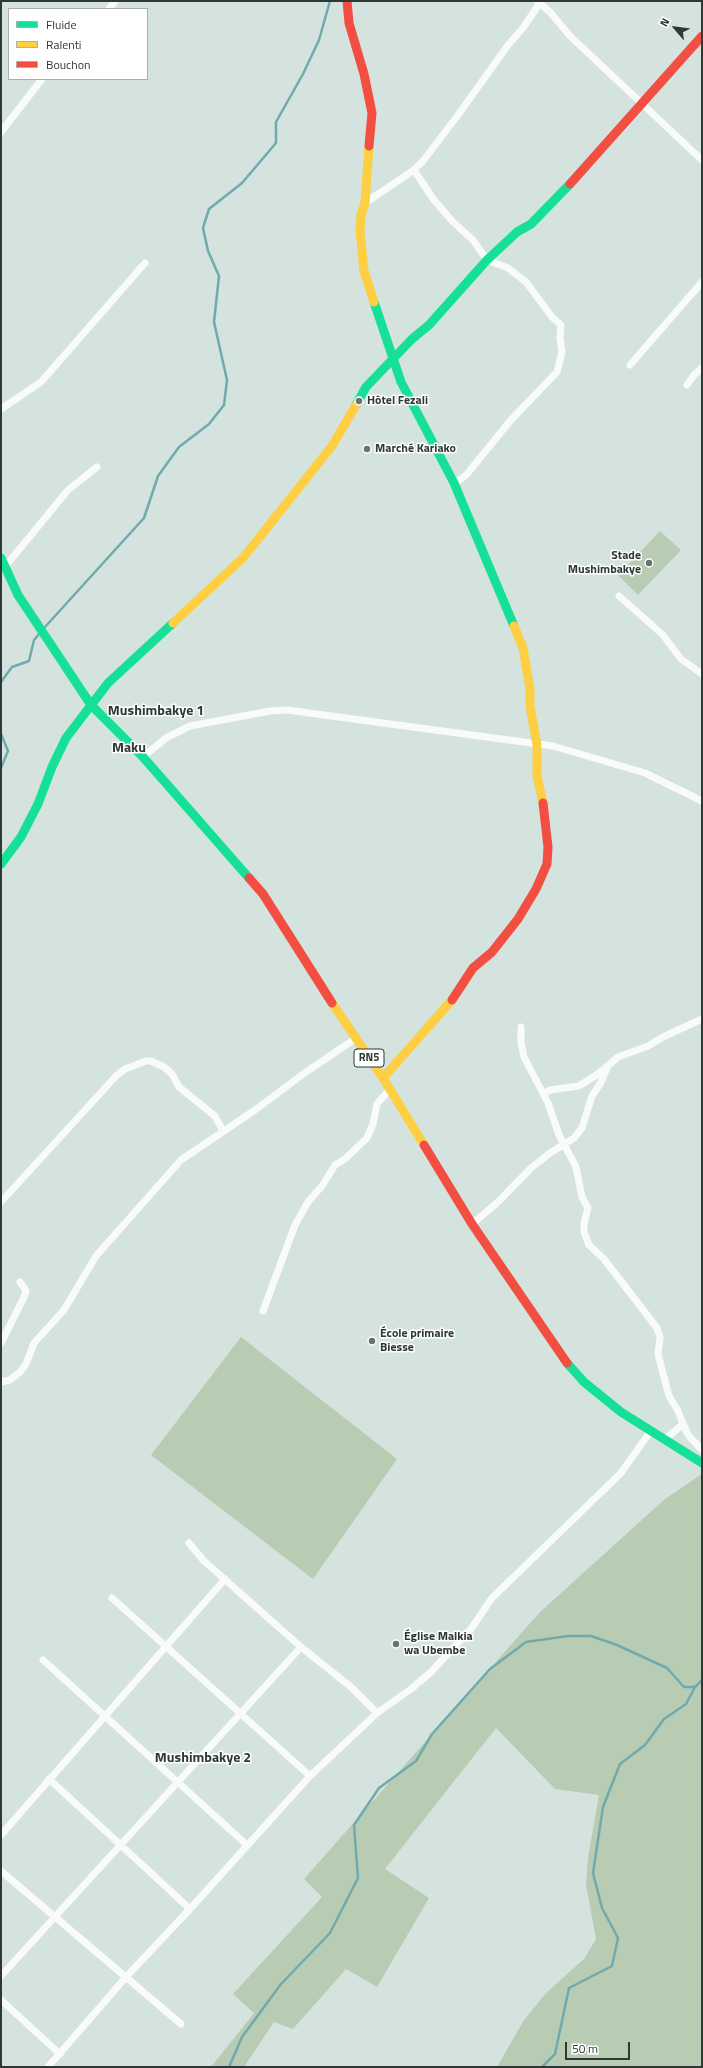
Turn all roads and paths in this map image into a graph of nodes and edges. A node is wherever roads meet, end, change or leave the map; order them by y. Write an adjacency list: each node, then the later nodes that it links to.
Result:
1 (347, 1): 9 (main road)
2 (539, 2): 5 (street); 8 (street)
3 (702, 36): 5 (main road)
4 (41, 80): 6 (street)
5 (643, 104): 7 (street); 10 (main road)
6 (1, 132)
7 (702, 160)
8 (414, 170): 9 (street); 10 (street)
9 (365, 203): 13 (main road)
10 (487, 260): 13 (main road); 19 (street)
11 (145, 263): 17 (street)
12 (702, 282): 14 (street)
13 (393, 360): 19 (main road); 24 (main road)
14 (630, 365)
15 (702, 368): 16 (street)
16 (687, 385)
17 (1, 409)
18 (97, 468): 21 (street)
19 (454, 482): 25 (main road)
20 (1, 558): 21 (main road, RN5)
21 (3, 569): 24 (main road, RN5)
22 (619, 596): 23 (street)
23 (702, 674)
24 (91, 705): 26 (main road, RN5); 28 (main road)
25 (537, 745): 26 (street); 27 (street); 33 (main road)
26 (143, 757): 31 (main road, RN5)
27 (702, 801)
28 (1, 864)
29 (702, 1019): 32 (street)
30 (522, 1027): 35 (street)
31 (355, 1039): 33 (main road, RN5); 36 (street)
32 (607, 1068): 35 (street); 37 (street)
33 (383, 1078): 34 (main road, RN5)
34 (390, 1089): 39 (main road, RN5); 41 (street)
35 (544, 1094): 37 (street)
36 (223, 1131): 38 (street); 43 (street)
37 (564, 1143): 39 (street); 44 (street)
38 (1, 1202)
39 (472, 1224): 45 (main road, RN5)
40 (20, 1282): 42 (street)
41 (263, 1311)
42 (1, 1343)
43 (1, 1382)
44 (683, 1424): 46 (street); 47 (street)
45 (650, 1432): 46 (main road, RN5); 56 (street)
46 (664, 1440): 48 (main road, RN5)
47 (702, 1450)
48 (701, 1461)
49 (189, 1543): 50 (street)
50 (224, 1579): 52 (street); 53 (street)
51 (112, 1598): 52 (street)
52 (165, 1646): 55 (street); 57 (street)
53 (301, 1647): 55 (street); 56 (street)
54 (43, 1660): 57 (street)
55 (240, 1713): 58 (street); 60 (street)
56 (377, 1713): 58 (street)
57 (105, 1716): 59 (street); 60 (street)
58 (310, 1776): 63 (street)
59 (49, 1779): 61 (street); 62 (street)
60 (177, 1782): 62 (street); 63 (street)
61 (1, 1834)
62 (120, 1844): 65 (street); 66 (street)
63 (247, 1845): 65 (street)
64 (1, 1871): 66 (street)
65 (190, 1910): 68 (street)
66 (55, 1916): 67 (street); 68 (street)
67 (1, 1976)
68 (126, 1977): 70 (street); 71 (street)
69 (1, 2000): 71 (street)
70 (181, 2024)
71 (60, 2054): 72 (street)
72 (48, 2067)

